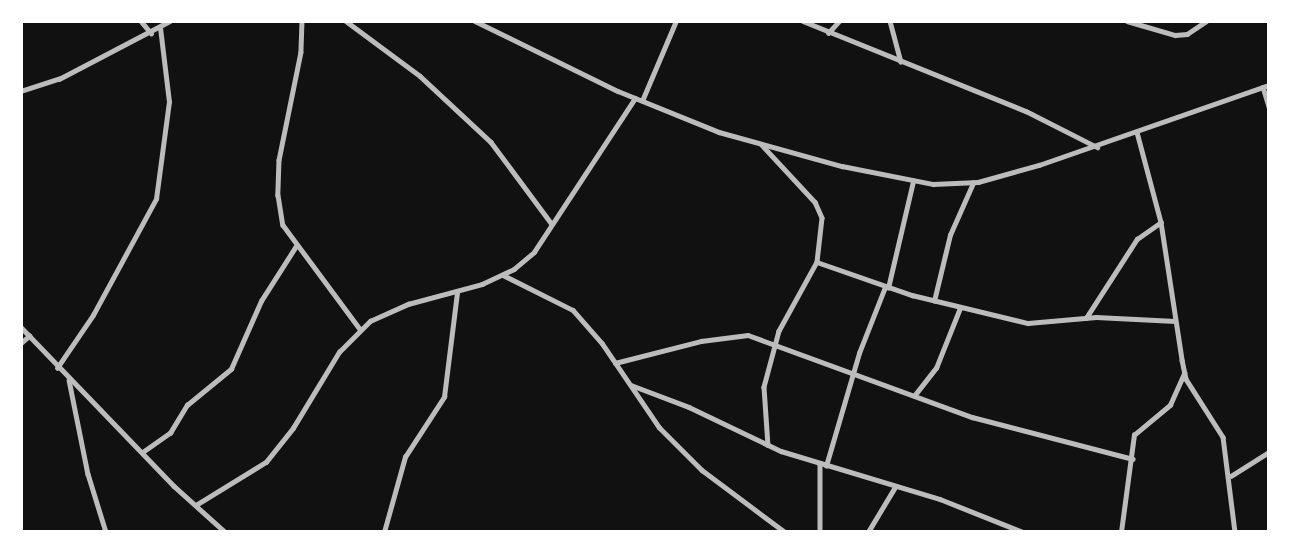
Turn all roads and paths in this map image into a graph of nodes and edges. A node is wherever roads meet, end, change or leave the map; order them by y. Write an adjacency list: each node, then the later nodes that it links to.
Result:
1 (141, 21): 13 (street)
2 (170, 21): 12 (street)
3 (302, 21): 29 (street)
4 (346, 21): 28 (street)
5 (475, 21): 19 (street)
6 (676, 21): 20 (street)
7 (803, 21): 14 (street)
8 (839, 21): 14 (street)
9 (890, 21): 15 (street)
10 (1127, 21): 11 (street)
11 (1206, 21)
12 (160, 28): 13 (street); 44 (street)
13 (150, 33): 18 (street)
14 (828, 33): 15 (street)
15 (901, 62): 24 (street)
16 (1269, 85): 17 (street)
17 (1262, 87): 21 (street); 22 (street)
18 (21, 91)
19 (635, 98): 20 (street); 28 (street)
20 (642, 101): 23 (street)
21 (1269, 107)
22 (1137, 132): 24 (street); 27 (street)
23 (761, 145): 25 (street); 30 (street)
24 (1098, 147): 26 (street)
25 (913, 181): 26 (street); 32 (street)
26 (973, 183): 34 (street)
27 (1161, 222): 36 (street); 37 (street)
28 (552, 224): 31 (street)
29 (296, 246): 39 (street); 51 (street)
30 (817, 262): 32 (street); 42 (street)
31 (503, 275): 33 (street); 43 (street)
32 (886, 287): 34 (street); 46 (street)
33 (457, 293): 39 (street); 61 (street)
34 (934, 301): 35 (street)
35 (960, 308): 36 (street); 49 (street)
36 (1086, 318): 37 (street)
37 (1175, 321): 45 (street)
38 (21, 327): 40 (street)
39 (360, 329): 58 (street)
40 (29, 336): 41 (street); 44 (street)
41 (21, 343)
42 (775, 346): 43 (street); 46 (street); 50 (street)
43 (615, 363): 48 (street)
44 (57, 368): 47 (street)
45 (1185, 373): 53 (street); 56 (street)
46 (853, 374): 49 (street); 55 (street)
47 (68, 378): 51 (street); 59 (street)
48 (631, 384): 50 (street); 62 (street)
49 (914, 396): 53 (street)
50 (768, 445): 54 (street)
51 (143, 452): 58 (street)
52 (1269, 452): 56 (street)
53 (1133, 459): 66 (street)
54 (820, 464): 55 (street); 63 (street)
55 (826, 466): 57 (street)
56 (1231, 476): 67 (street)
57 (895, 487): 64 (street); 65 (street)
58 (196, 505): 60 (street)
59 (106, 532)
60 (225, 532)
61 (384, 532)
62 (785, 532)
63 (820, 532)
64 (868, 532)
65 (1023, 532)
66 (1121, 532)
67 (1235, 532)

